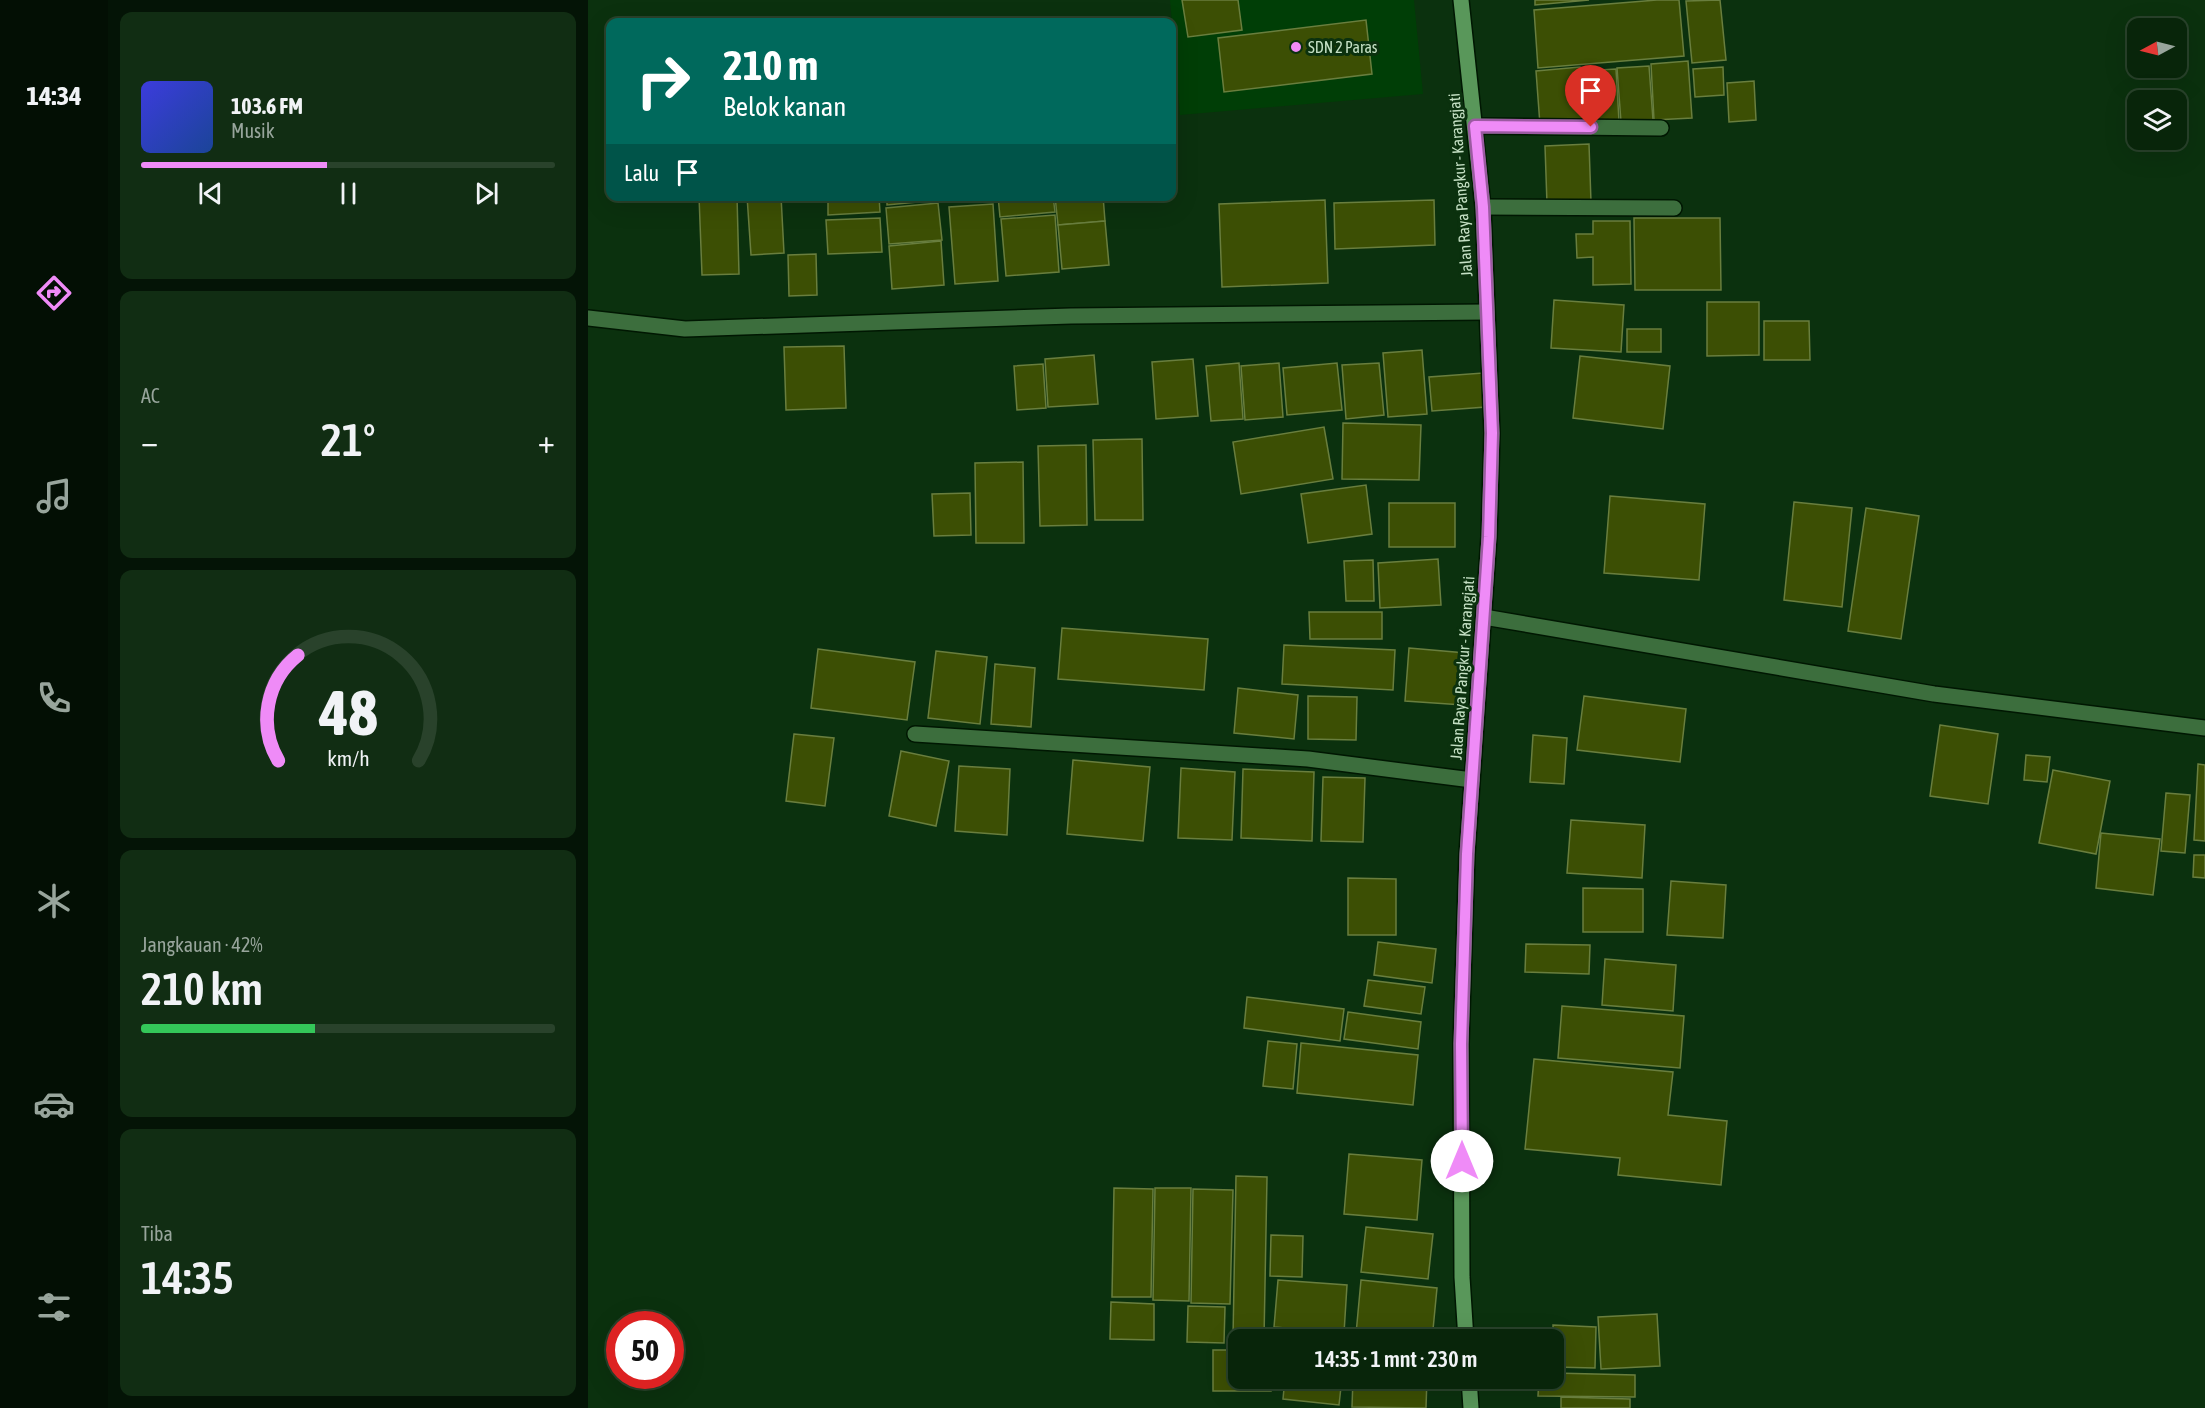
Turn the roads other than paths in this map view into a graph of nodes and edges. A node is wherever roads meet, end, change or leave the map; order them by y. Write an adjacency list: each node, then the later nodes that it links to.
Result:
1 (1461, 0): 2 (main road, Jalan Raya Pangkur - Karangjati)
2 (1475, 126): 3 (street); 4 (main road, Jalan Raya Pangkur - Karangjati)
3 (1661, 128)
4 (1483, 207): 5 (street); 6 (main road, Jalan Raya Pangkur - Karangjati)
5 (1674, 208)
6 (1486, 312): 7 (street); 8 (main road, Jalan Raya Pangkur - Karangjati)
7 (588, 318)
8 (1484, 617): 9 (street); 11 (main road, Jalan Raya Pangkur - Karangjati)
9 (2205, 728)
10 (915, 734): 11 (street)
11 (1472, 780): 12 (main road, Jalan Raya Pangkur - Karangjati)
12 (1465, 1329)
13 (1470, 1389): 14 (main road)
14 (1471, 1408)

